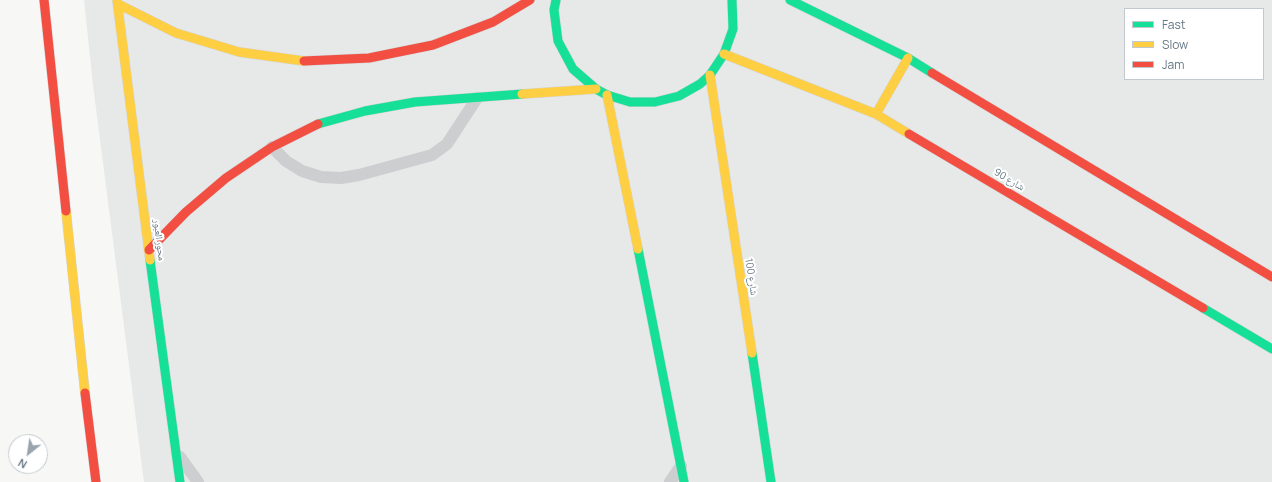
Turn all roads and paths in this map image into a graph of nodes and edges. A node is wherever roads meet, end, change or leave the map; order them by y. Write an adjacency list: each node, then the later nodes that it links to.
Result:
1 (44, 0): 20 (main road)
2 (530, 0): 6 (main road)
3 (556, 0): 10 (main road)
4 (732, 0): 7 (main road)
5 (790, 0): 8 (main road)
6 (118, 2): 15 (main road, محور العبور)
7 (724, 54): 9 (main road); 13 (main road, شارع 90)
8 (908, 58): 13 (main road); 16 (main road)
9 (710, 75): 11 (main road); 25 (main road, شارع 100)
10 (596, 90): 11 (main road); 12 (main road)
11 (607, 95): 19 (main road)
12 (477, 98): 14 (main road); 14 (lane)
13 (876, 114): 17 (main road, شارع 90)
14 (272, 147): 15 (main road)
15 (149, 250): 18 (main road, محور العبور)
16 (1272, 277)
17 (1272, 349)
18 (176, 451): 21 (main road, محور العبور); 22 (lane)
19 (682, 465): 23 (lane); 24 (main road)
20 (96, 482)
21 (180, 482)
22 (198, 482)
23 (670, 482)
24 (684, 482)
25 (771, 482)

